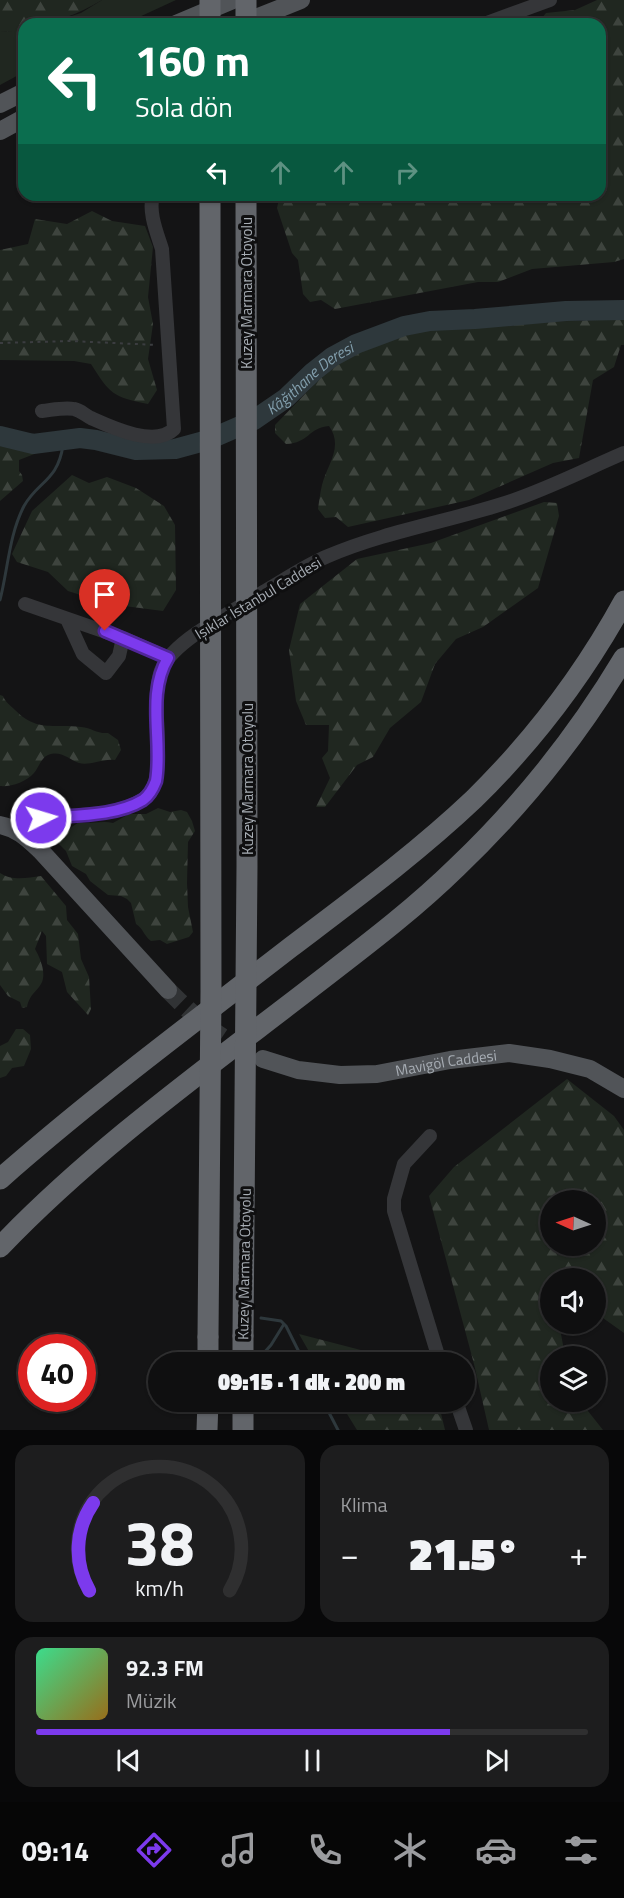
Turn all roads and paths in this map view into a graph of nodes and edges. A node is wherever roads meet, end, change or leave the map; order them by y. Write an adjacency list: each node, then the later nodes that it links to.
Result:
1 (210, 0): 7 (highway, bridge)
2 (233, 0): 6 (main road)
3 (246, 0): 8 (highway, bridge)
4 (301, 0): 9 (main road)
5 (550, 0): 10 (street)
6 (190, 18)
7 (210, 18)
8 (246, 18)
9 (256, 18)
10 (500, 18)
11 (18, 95): 12 (main road)
12 (0, 104)
13 (18, 121): 14 (main road)
14 (0, 131)
15 (151, 201): 19 (street)
16 (210, 201): 35 (highway, bridge)
17 (246, 201): 36 (highway, Kuzey Marmara Otoyolu, bridge)
18 (0, 343): 19 (path)
19 (169, 345): 20 (street)
20 (42, 411)
21 (624, 453): 26 (street, Işıklar İstanbul Caddesi)
22 (624, 601): 33 (highway)
23 (25, 604): 24 (street)
24 (68, 619): 25 (street); 25 (street)
25 (123, 638): 26 (street)
26 (168, 658): 28 (street)
27 (624, 658): 34 (highway)
28 (4, 826): 29 (main road)
29 (168, 990)
30 (263, 1059): 31 (main road, Mavigöl Caddesi)
31 (624, 1089)
32 (430, 1136): 37 (street)
33 (0, 1179)
34 (0, 1247)
35 (208, 1352)
36 (243, 1352)
37 (437, 1352)
38 (208, 1412): 41 (highway)
39 (243, 1412): 42 (highway)
40 (460, 1412): 43 (street)
41 (207, 1430)
42 (243, 1430)
43 (466, 1430)

